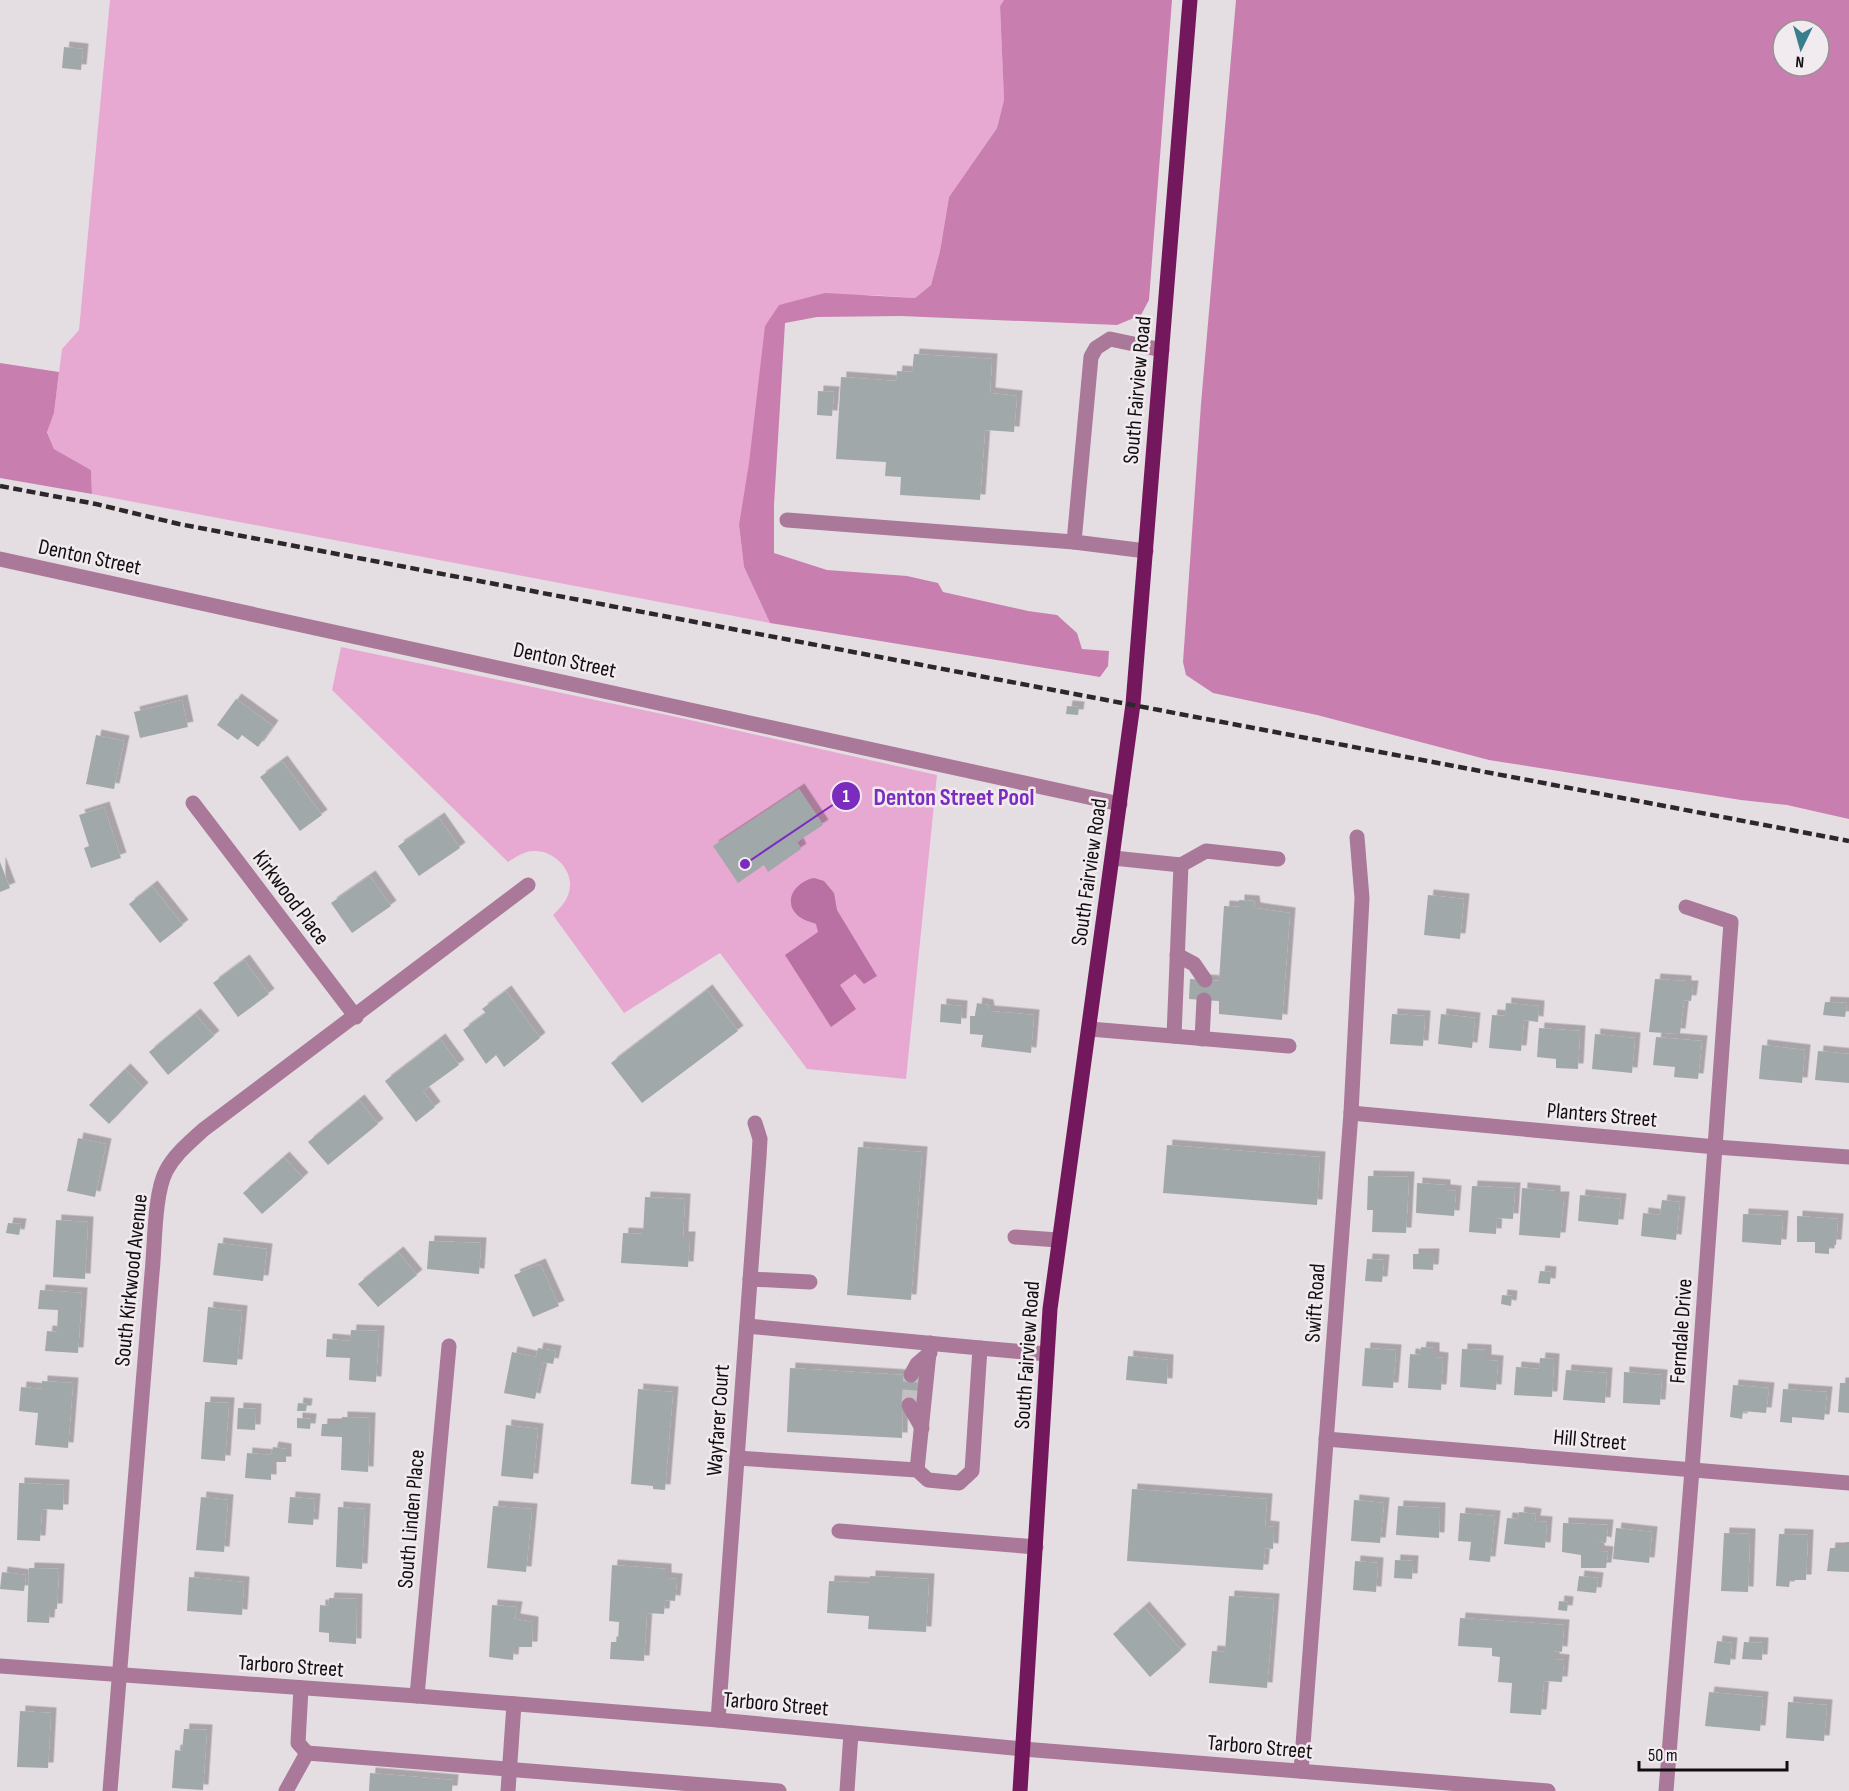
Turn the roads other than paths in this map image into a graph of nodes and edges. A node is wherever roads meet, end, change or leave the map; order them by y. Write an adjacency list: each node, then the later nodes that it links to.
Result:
1 (1190, 0): 2 (main road, South Fairview Road)
2 (1162, 351): 4 (street); 5 (main road, South Fairview Road)
3 (787, 520): 4 (street)
4 (1074, 542): 5 (street)
5 (1146, 551): 8 (main road, South Fairview Road)
6 (0, 559): 8 (street, Denton Street)
7 (193, 803): 18 (street, Kirkwood Place)
8 (1120, 804): 10 (main road, South Fairview Road)
9 (1358, 837): 23 (street, Swift Road)
10 (1113, 858): 12 (street); 19 (main road, South Fairview Road)
11 (1278, 859): 12 (street)
12 (1181, 865): 15 (street)
13 (528, 885): 18 (street, South Kirkwood Avenue)
14 (1686, 907): 25 (street, Ferndale Drive)
15 (1177, 956): 16 (street); 20 (street)
16 (1204, 980)
17 (1204, 1000): 21 (street)
18 (356, 1017): 47 (street, South Kirkwood Avenue)
19 (1090, 1029): 20 (street); 28 (main road, South Fairview Road)
20 (1174, 1036): 21 (street)
21 (1202, 1039): 22 (street)
22 (1290, 1046)
23 (1351, 1113): 25 (street, Planters Street); 39 (street, Swift Road)
24 (755, 1123): 29 (street, Wayfarer Court)
25 (1716, 1147): 26 (street, Planters Street); 42 (street, Ferndale Drive)
26 (1849, 1157)
27 (1015, 1237): 28 (street)
28 (1058, 1240): 35 (main road, South Fairview Road)
29 (750, 1279): 30 (street); 31 (street, Wayfarer Court)
30 (810, 1282)
31 (747, 1326): 33 (street); 40 (street, Wayfarer Court)
32 (449, 1346): 49 (street, South Linden Place)
33 (930, 1348): 34 (street); 36 (street); 38 (street)
34 (981, 1348): 35 (street); 41 (street)
35 (1047, 1354): 45 (main road, South Fairview Road)
36 (911, 1375)
37 (909, 1405): 38 (street)
38 (922, 1428): 41 (street)
39 (1326, 1439): 42 (street, Hill Street); 56 (street, Swift Road)
40 (737, 1458): 41 (street); 51 (street, Wayfarer Court)
41 (917, 1470)
42 (1692, 1470): 43 (street, Hill Street); 64 (street, Ferndale Drive)
43 (1849, 1483)
44 (839, 1531): 45 (street)
45 (1036, 1547): 53 (main road, South Fairview Road)
46 (0, 1666): 47 (street, Tarboro Street)
47 (119, 1676): 48 (street, Tarboro Street); 57 (street, South Kirkwood Avenue)
48 (301, 1688): 49 (street, Tarboro Street); 54 (street)
49 (417, 1696): 50 (street, Tarboro Street)
50 (514, 1704): 51 (street, Tarboro Street); 55 (street)
51 (718, 1720): 52 (street, Tarboro Street)
52 (852, 1733): 53 (street, Tarboro Street); 61 (street)
53 (1023, 1749): 56 (street, Tarboro Street); 62 (main road, South Fairview Road)
54 (307, 1753): 55 (street); 58 (street)
55 (510, 1770): 59 (street); 60 (street)
56 (1301, 1771): 63 (street, Tarboro Street)
57 (110, 1791)
58 (286, 1791)
59 (508, 1791)
60 (779, 1791)
61 (847, 1791)
62 (1020, 1791)
63 (1548, 1791)
64 (1666, 1791)

